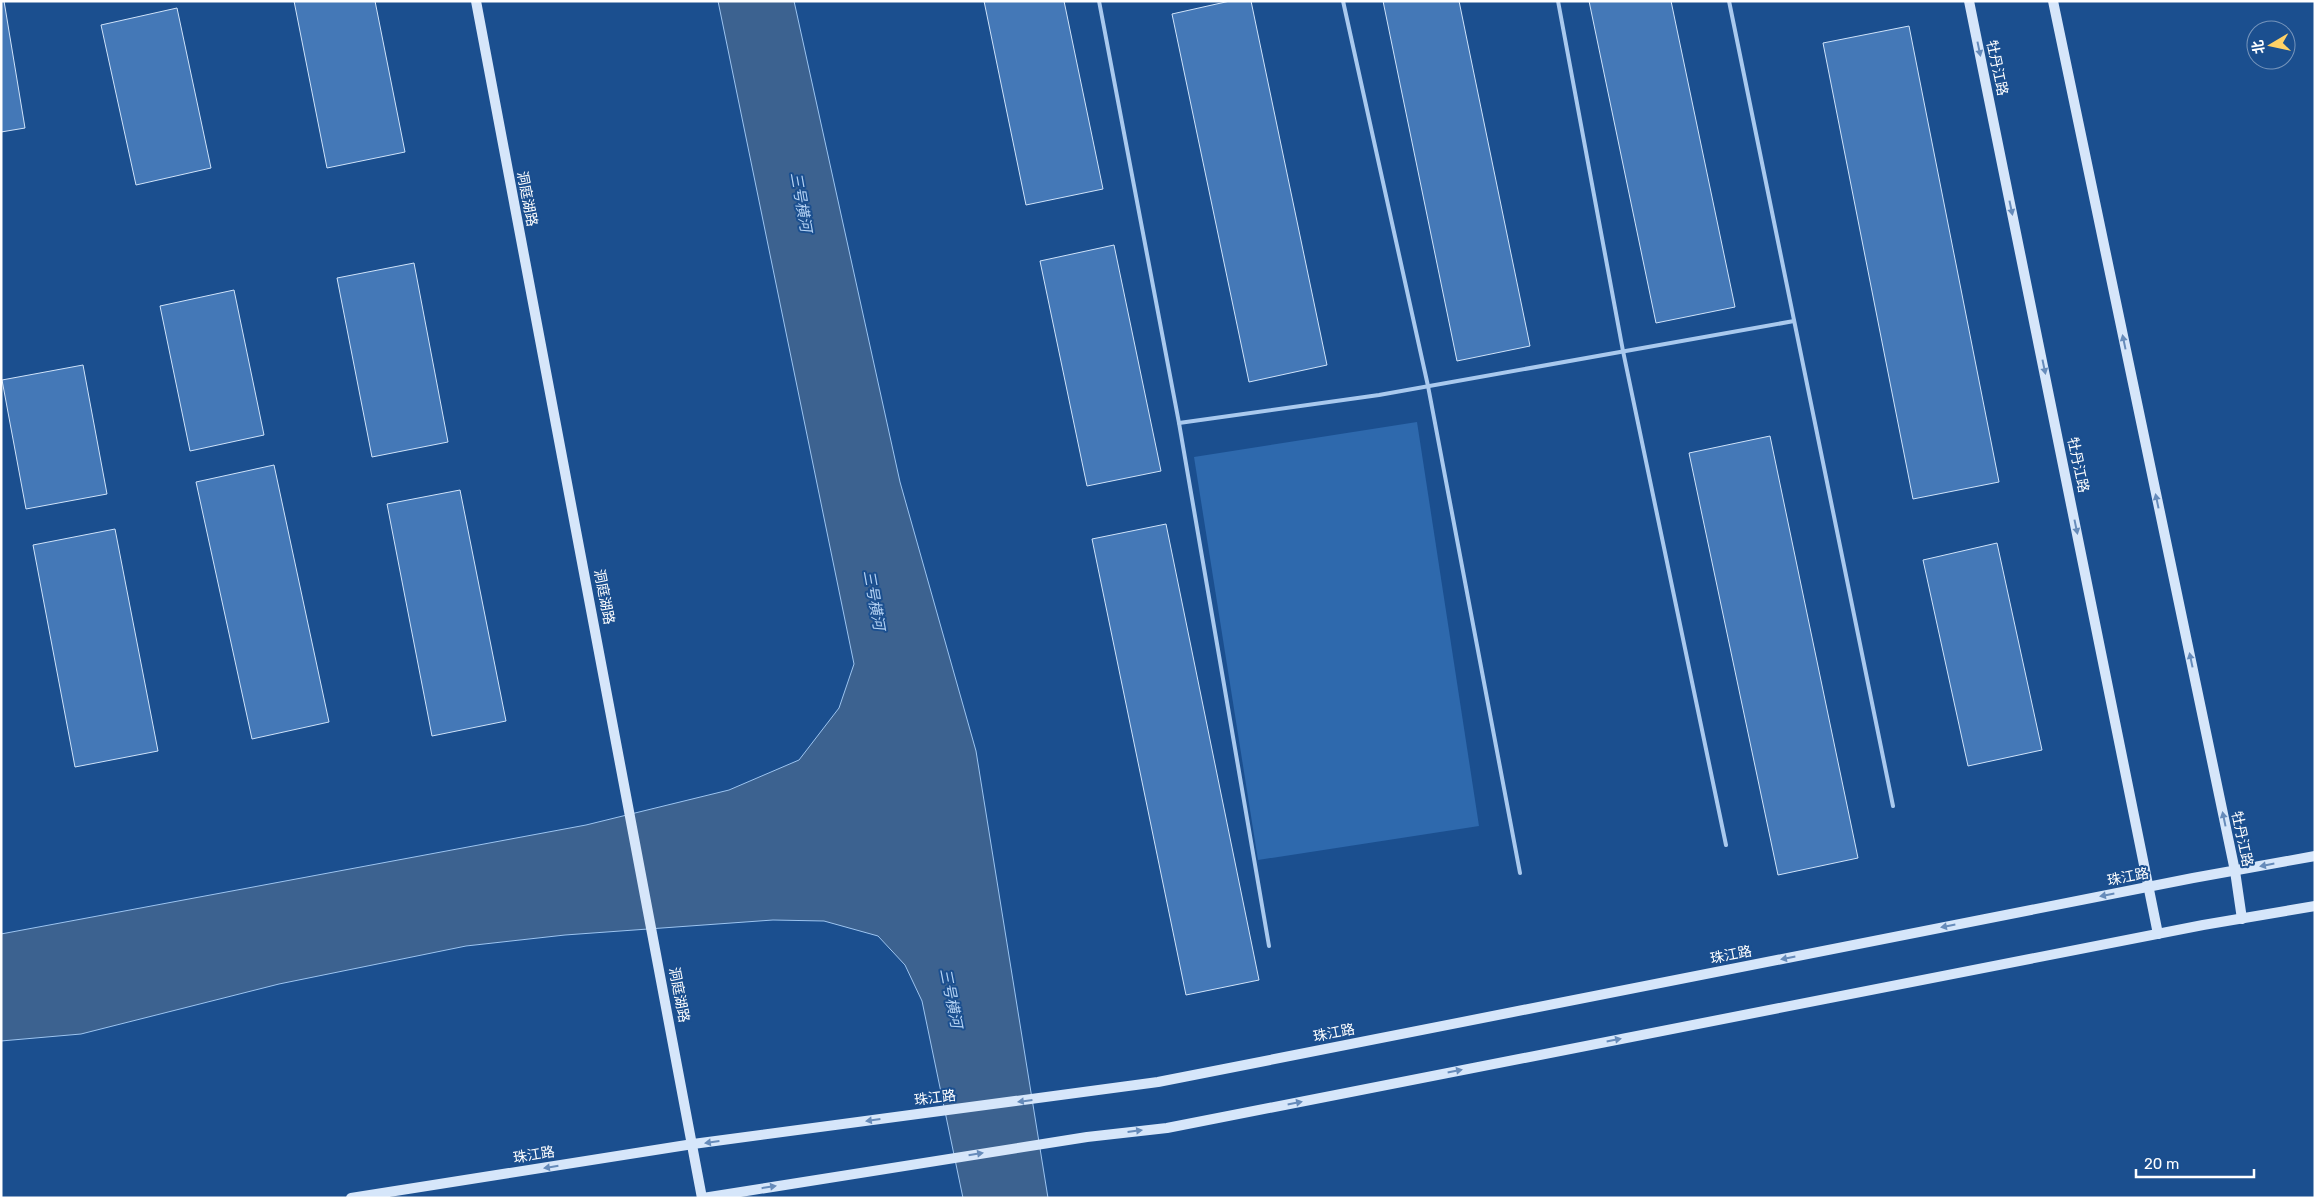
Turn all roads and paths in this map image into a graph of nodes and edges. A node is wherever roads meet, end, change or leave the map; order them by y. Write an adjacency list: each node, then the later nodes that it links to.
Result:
1 (476, 1): 22 (street, 洞庭湖路)
2 (1099, 1): 11 (lane)
3 (1343, 1): 10 (lane)
4 (1558, 1): 9 (lane)
5 (1729, 1): 8 (lane)
6 (1969, 1): 17 (street, 牡丹江路, one-way to 17)
7 (2053, 1): 15 (street, 牡丹江路, one-way to 7)
8 (1794, 322): 9 (lane); 12 (lane)
9 (1623, 351): 10 (lane); 13 (lane)
10 (1428, 386): 11 (lane); 16 (lane)
11 (1179, 424): 21 (lane)
12 (1893, 806)
13 (1726, 845)
14 (2315, 856): 15 (street, 珠江路, one-way to 15)
15 (2235, 871): 17 (street, 珠江路); 19 (street, 牡丹江路)
16 (1520, 873)
17 (2150, 887): 20 (street, 牡丹江路); 22 (street, 珠江路, one-way to 22)
18 (2315, 906): 19 (street)
19 (2242, 919): 20 (street)
20 (2158, 934): 24 (street, one-way to 20)
21 (1269, 946)
22 (693, 1144): 23 (street, 珠江路, one-way to 23); 24 (street, 洞庭湖路)
23 (351, 1198)
24 (703, 1198)

